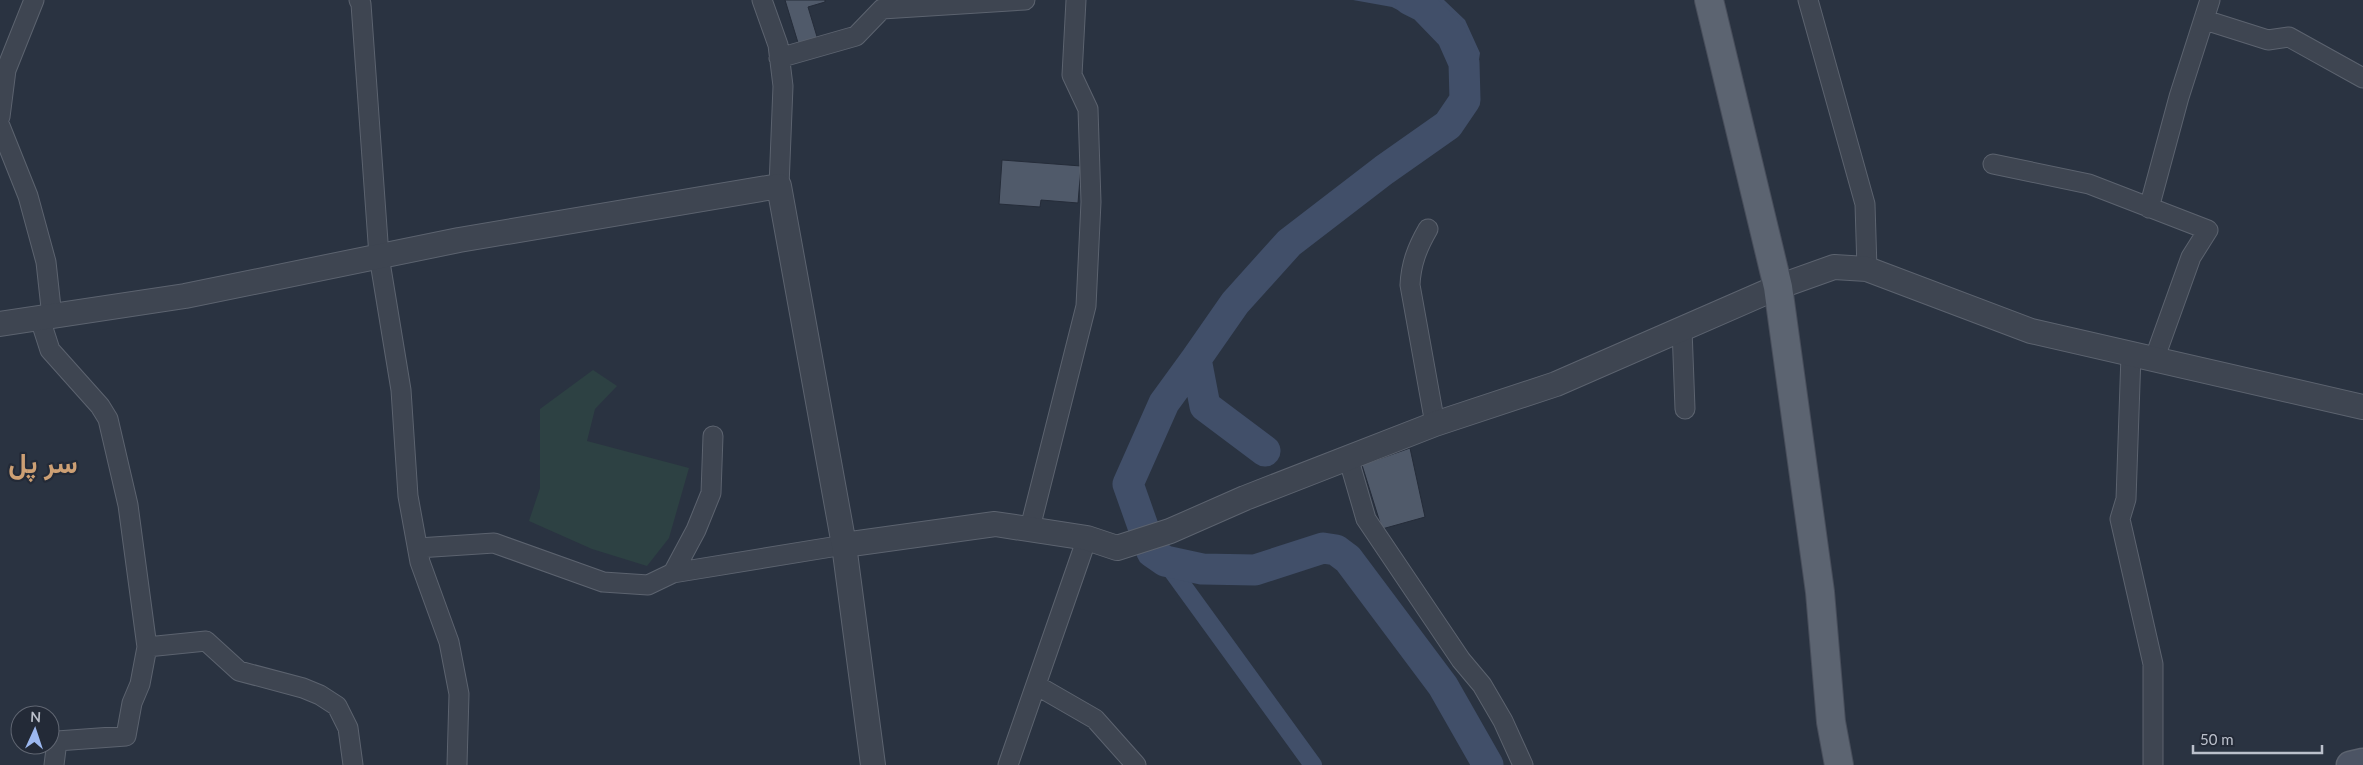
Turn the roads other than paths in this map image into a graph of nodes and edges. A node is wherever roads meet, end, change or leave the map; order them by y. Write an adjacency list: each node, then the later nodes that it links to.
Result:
1 (34, 0): 12 (street)
2 (359, 0): 18 (street)
3 (762, 0): 10 (street)
4 (1026, 0): 10 (street)
5 (1076, 0): 31 (street)
6 (1709, 0): 20 (main road)
7 (1808, 0): 19 (street)
8 (2210, 0): 9 (street)
9 (2205, 20): 11 (street); 16 (street)
10 (779, 58): 15 (street)
11 (2363, 78)
12 (0, 117)
13 (0, 126): 21 (street)
14 (1993, 164): 16 (street)
15 (779, 186): 18 (street); 33 (street)
16 (2149, 208): 25 (street)
17 (1428, 229): 28 (street)
18 (379, 256): 21 (street); 34 (street)
19 (1867, 269): 20 (street); 24 (street)
20 (1778, 288): 23 (street); 46 (main road)
21 (46, 318): 22 (street); 36 (street)
22 (0, 324)
23 (1682, 329): 27 (street); 28 (street)
24 (2130, 355): 25 (street); 47 (street)
25 (2154, 360): 26 (street)
26 (2363, 408)
27 (1685, 409)
28 (1435, 424): 30 (street)
29 (713, 436): 35 (street)
30 (1348, 457): 32 (street); 45 (street)
31 (1030, 528): 32 (street); 33 (street)
32 (1087, 538): 37 (street)
33 (844, 545): 35 (street); 42 (street)
34 (418, 548): 35 (street); 41 (street)
35 (673, 573)
36 (147, 647): 39 (street); 40 (street)
37 (1036, 685): 43 (street); 44 (street)
38 (2363, 762): 48 (main road)
39 (54, 765)
40 (353, 765)
41 (457, 765)
42 (873, 765)
43 (1008, 765)
44 (1136, 765)
45 (1523, 765)
46 (1839, 765)
47 (2153, 765)
48 (2350, 765)

